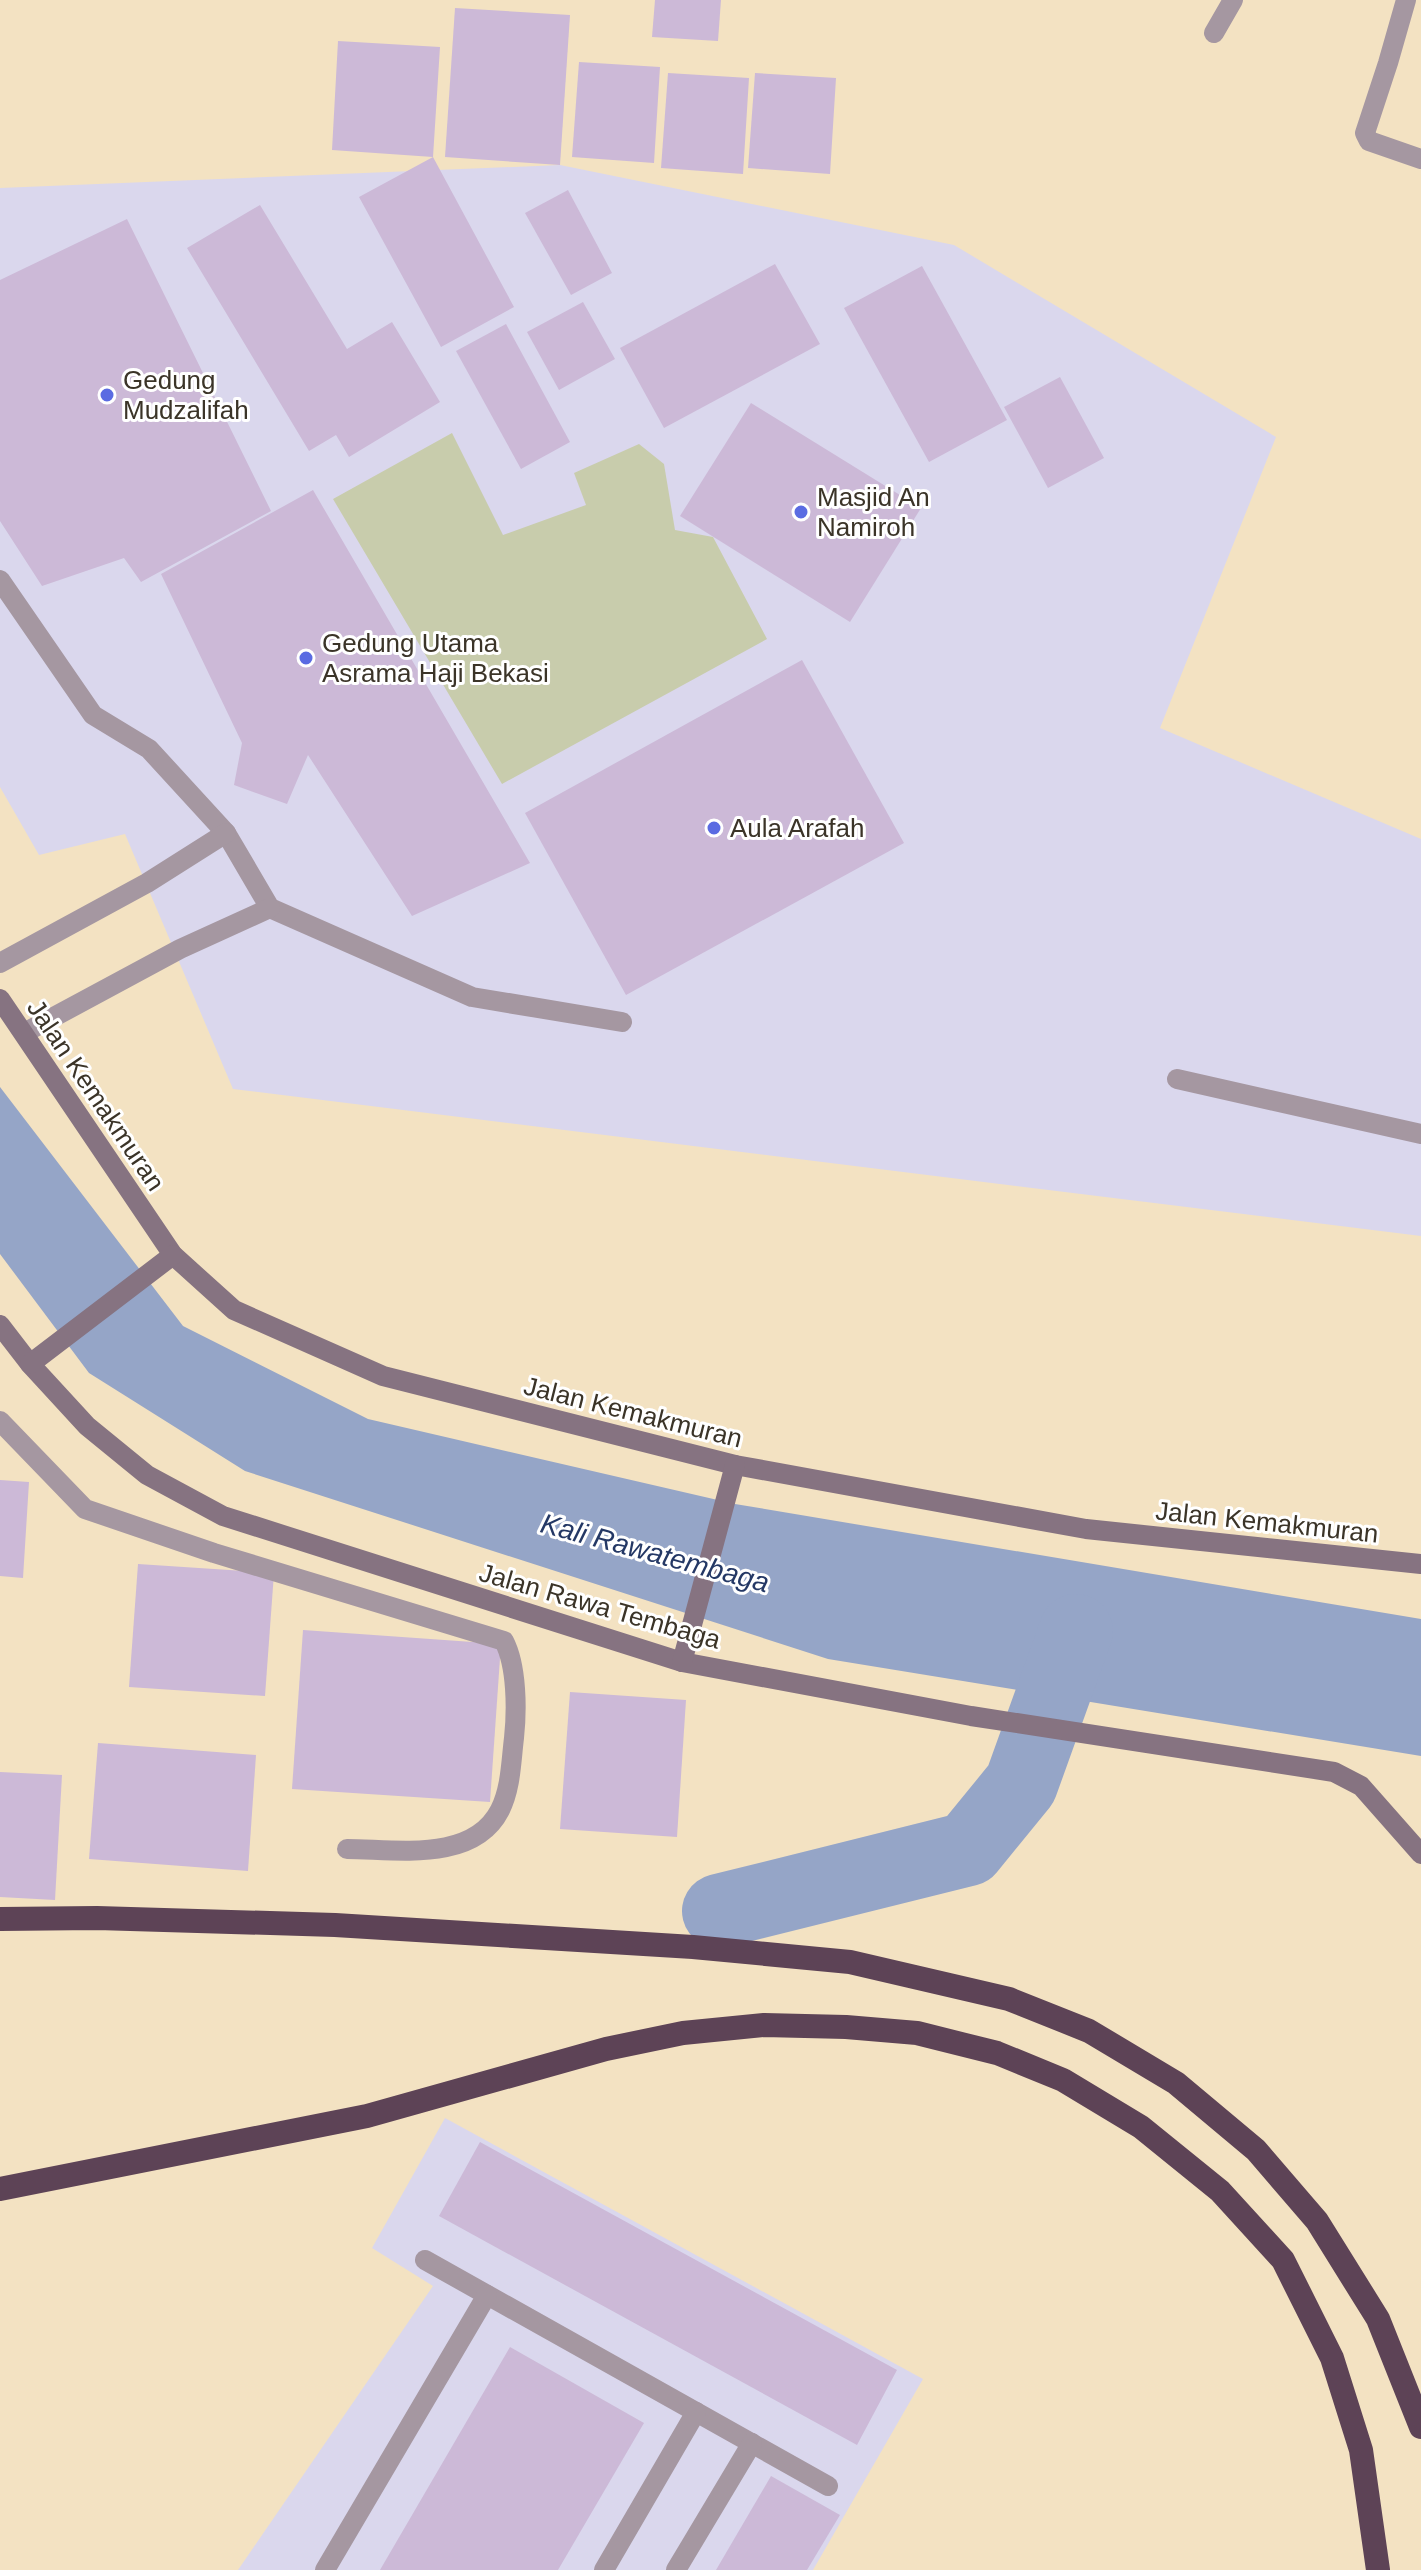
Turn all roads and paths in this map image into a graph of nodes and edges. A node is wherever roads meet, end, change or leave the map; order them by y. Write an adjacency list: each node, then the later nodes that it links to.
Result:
1 (1233, 0): 3 (street)
2 (1406, 0): 4 (street)
3 (1214, 33)
4 (1421, 159)
5 (0, 580): 6 (street)
6 (226, 833): 7 (street); 8 (street)
7 (270, 908): 10 (street); 11 (street)
8 (0, 963)
9 (0, 999): 11 (street, Jalan Kemakmuran)
10 (622, 1022)
11 (24, 1033): 14 (street, Jalan Kemakmuran)
12 (1177, 1079): 13 (street)
13 (1421, 1134)
14 (173, 1255): 16 (street); 18 (street, Jalan Kemakmuran)
15 (0, 1325): 16 (street, Jalan Rawa Tembaga)
16 (30, 1364): 20 (street, Jalan Rawa Tembaga)
17 (0, 1421): 21 (street)
18 (733, 1473): 19 (street, Jalan Kemakmuran); 20 (street)
19 (1421, 1564)
20 (685, 1653): 22 (street, Jalan Rawa Tembaga)
21 (347, 1849)
22 (1421, 1854)
23 (0, 1919): 28 (highway)
24 (0, 2189): 34 (highway)
25 (425, 2260): 26 (street)
26 (487, 2295): 27 (street); 31 (street)
27 (696, 2412): 29 (street); 32 (street)
28 (1421, 2427)
29 (752, 2443): 30 (street); 33 (street)
30 (828, 2486)
31 (325, 2570)
32 (604, 2570)
33 (676, 2570)
34 (1378, 2570)

